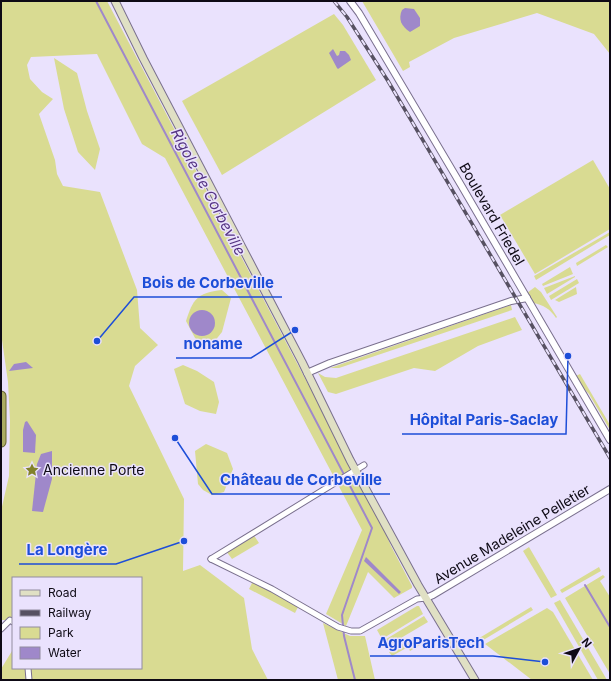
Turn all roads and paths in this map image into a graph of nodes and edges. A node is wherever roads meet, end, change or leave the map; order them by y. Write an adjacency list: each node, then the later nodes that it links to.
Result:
1 (115, 1): 4 (main road)
2 (350, 1): 3 (street, Boulevard Friedel)
3 (527, 298): 4 (street); 6 (street, Boulevard Friedel)
4 (307, 373): 9 (main road)
5 (1, 396): 7 (highway)
6 (610, 440)
7 (1, 442)
8 (364, 465): 9 (street)
9 (356, 470): 11 (main road); 11 (street)
10 (610, 489): 11 (street, Avenue Madeleine Pelletier)
11 (426, 598): 16 (main road)
12 (11, 621): 13 (street)
13 (1, 629)
14 (28, 669): 15 (street)
15 (30, 680)
16 (475, 680)

